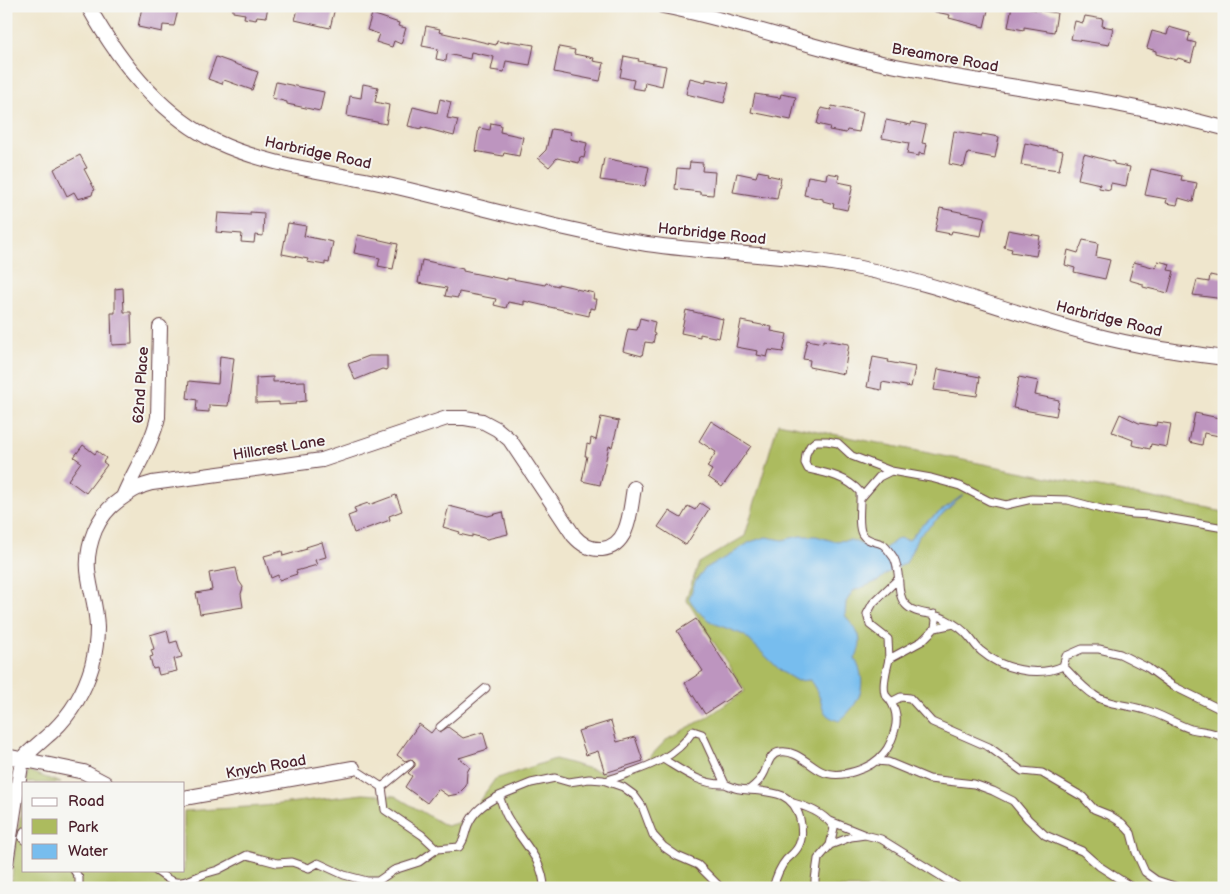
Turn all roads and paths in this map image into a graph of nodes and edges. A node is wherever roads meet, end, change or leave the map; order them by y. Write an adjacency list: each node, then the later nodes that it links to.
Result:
1 (88, 6): 5 (street, Harbridge Road)
2 (663, 6): 3 (street, Breamore Road)
3 (1224, 128)
4 (160, 327): 8 (street, 62nd Place)
5 (1224, 358)
6 (891, 471): 9 (lane); 9 (lane); 10 (lane)
7 (634, 488): 8 (street, Hillcrest Lane)
8 (123, 497): 23 (street, Hillcrest Lane)
9 (861, 498): 11 (lane)
10 (1224, 528)
11 (899, 574): 12 (lane); 15 (lane)
12 (934, 614): 13 (lane); 14 (lane)
13 (954, 624): 14 (lane); 16 (lane)
14 (935, 628): 15 (lane)
15 (890, 659): 18 (lane)
16 (1063, 666): 19 (lane); 21 (lane)
17 (486, 688): 20 (lane)
18 (891, 702): 25 (lane); 52 (lane)
19 (1224, 711)
20 (440, 727)
21 (1224, 738)
22 (6, 756): 23 (street)
23 (22, 759): 29 (street); 40 (street)
24 (663, 759): 28 (lane); 30 (lane); 30 (lane)
25 (876, 761): 32 (lane); 51 (lane)
26 (410, 764): 31 (lane)
27 (353, 768): 31 (lane); 34 (street, Knych Road)
28 (606, 781): 33 (lane); 47 (lane)
29 (103, 782)
30 (725, 784): 32 (lane)
31 (382, 788): 39 (lane)
32 (750, 789): 35 (lane)
33 (499, 796): 39 (lane); 46 (lane)
34 (185, 798)
35 (793, 802): 36 (lane); 48 (lane)
36 (830, 821): 37 (lane); 38 (lane)
37 (865, 836): 38 (lane); 50 (lane)
38 (830, 845): 49 (lane)
39 (437, 849): 43 (lane)
40 (6, 863)
41 (75, 872): 44 (lane)
42 (158, 872): 43 (lane)
43 (192, 879): 45 (lane)
44 (79, 888)
45 (189, 888)
46 (544, 888)
47 (721, 888)
48 (773, 888)
49 (815, 888)
50 (960, 888)
51 (1133, 888)
52 (1180, 888)

